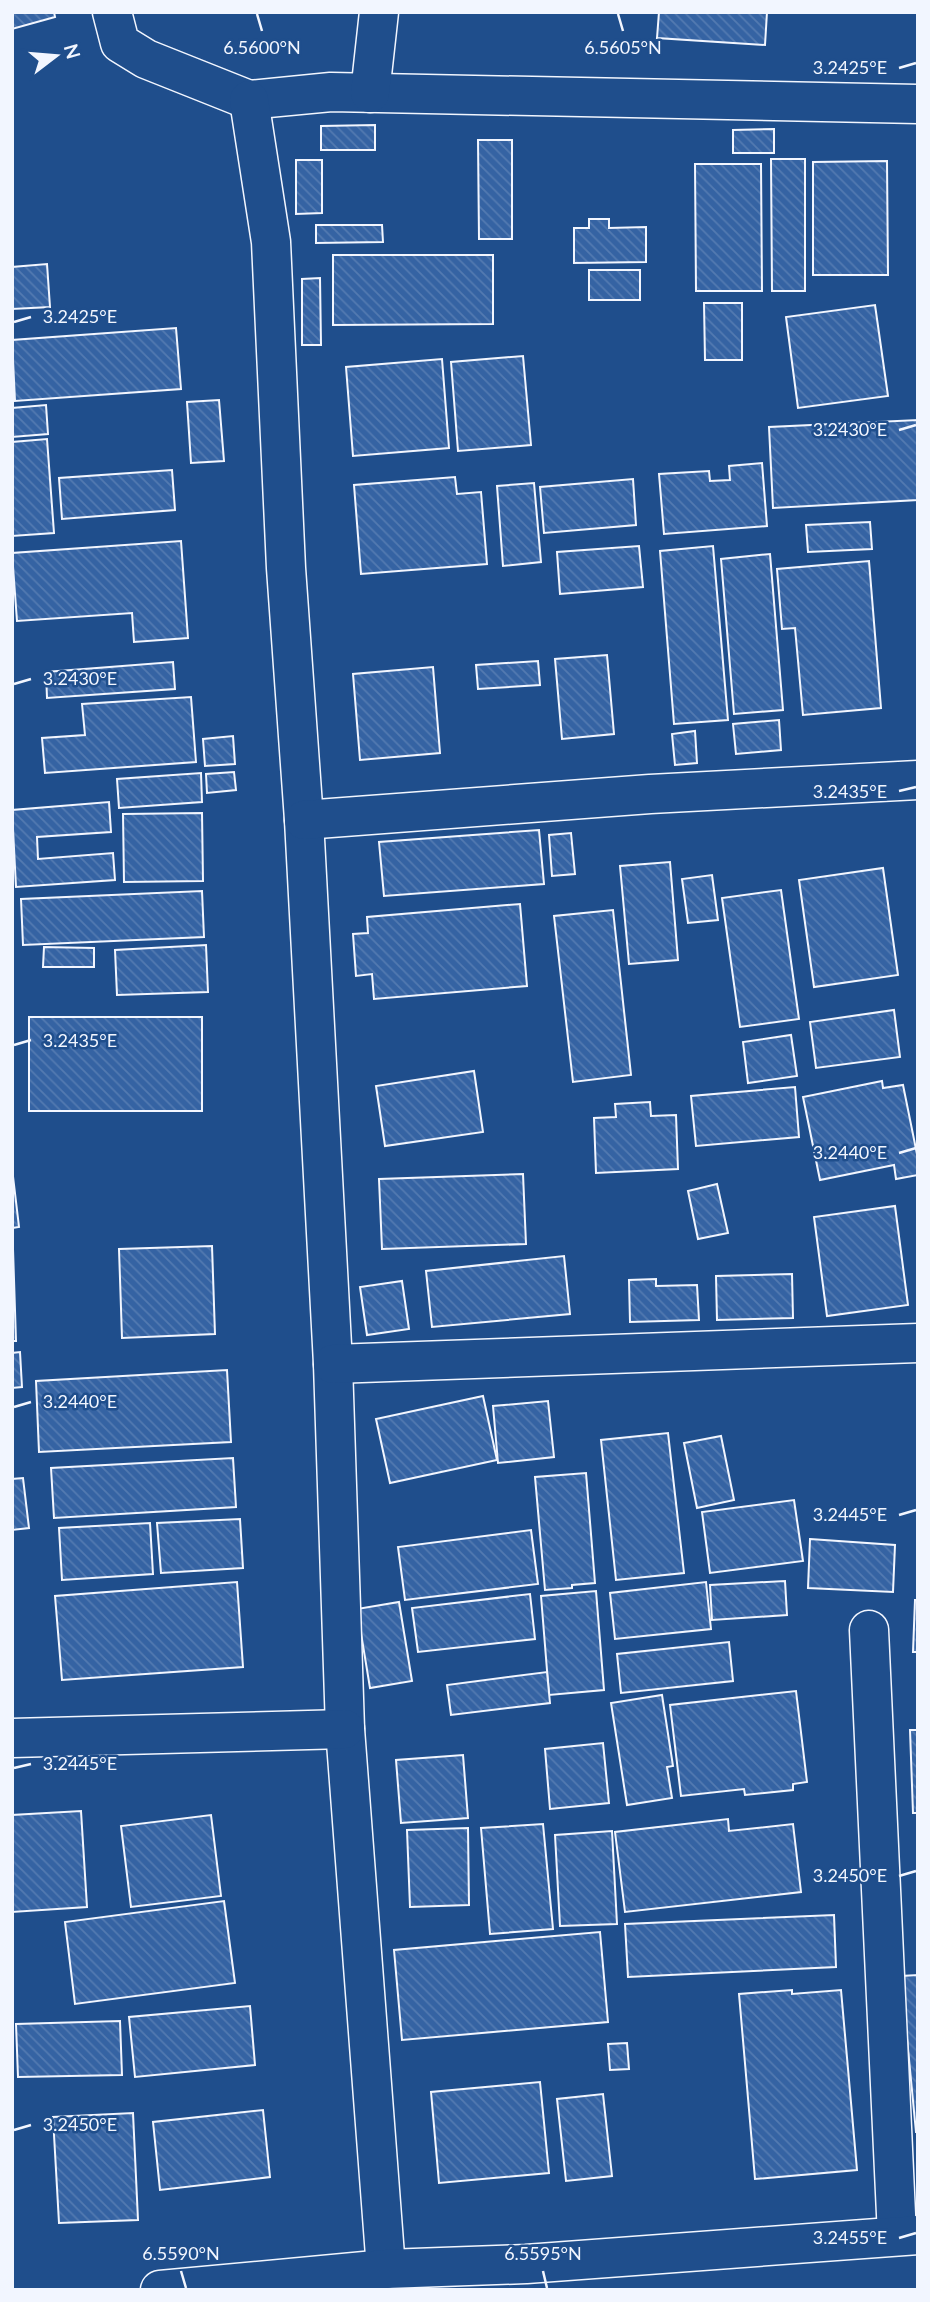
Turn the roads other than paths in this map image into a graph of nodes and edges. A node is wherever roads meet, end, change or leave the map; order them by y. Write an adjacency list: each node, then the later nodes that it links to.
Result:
1 (112, 12): 4 (street)
2 (379, 12): 3 (street)
3 (370, 93): 4 (street); 5 (street)
4 (249, 100): 7 (street)
5 (918, 104)
6 (918, 780): 7 (street)
7 (304, 820): 9 (street)
8 (918, 1343): 9 (street)
9 (333, 1364): 11 (street)
10 (869, 1630): 13 (street)
11 (345, 1729): 12 (street); 14 (street)
12 (12, 1738)
13 (907, 2236): 15 (street)
14 (386, 2269): 15 (street); 16 (street)
15 (527, 2277)
16 (160, 2290)

